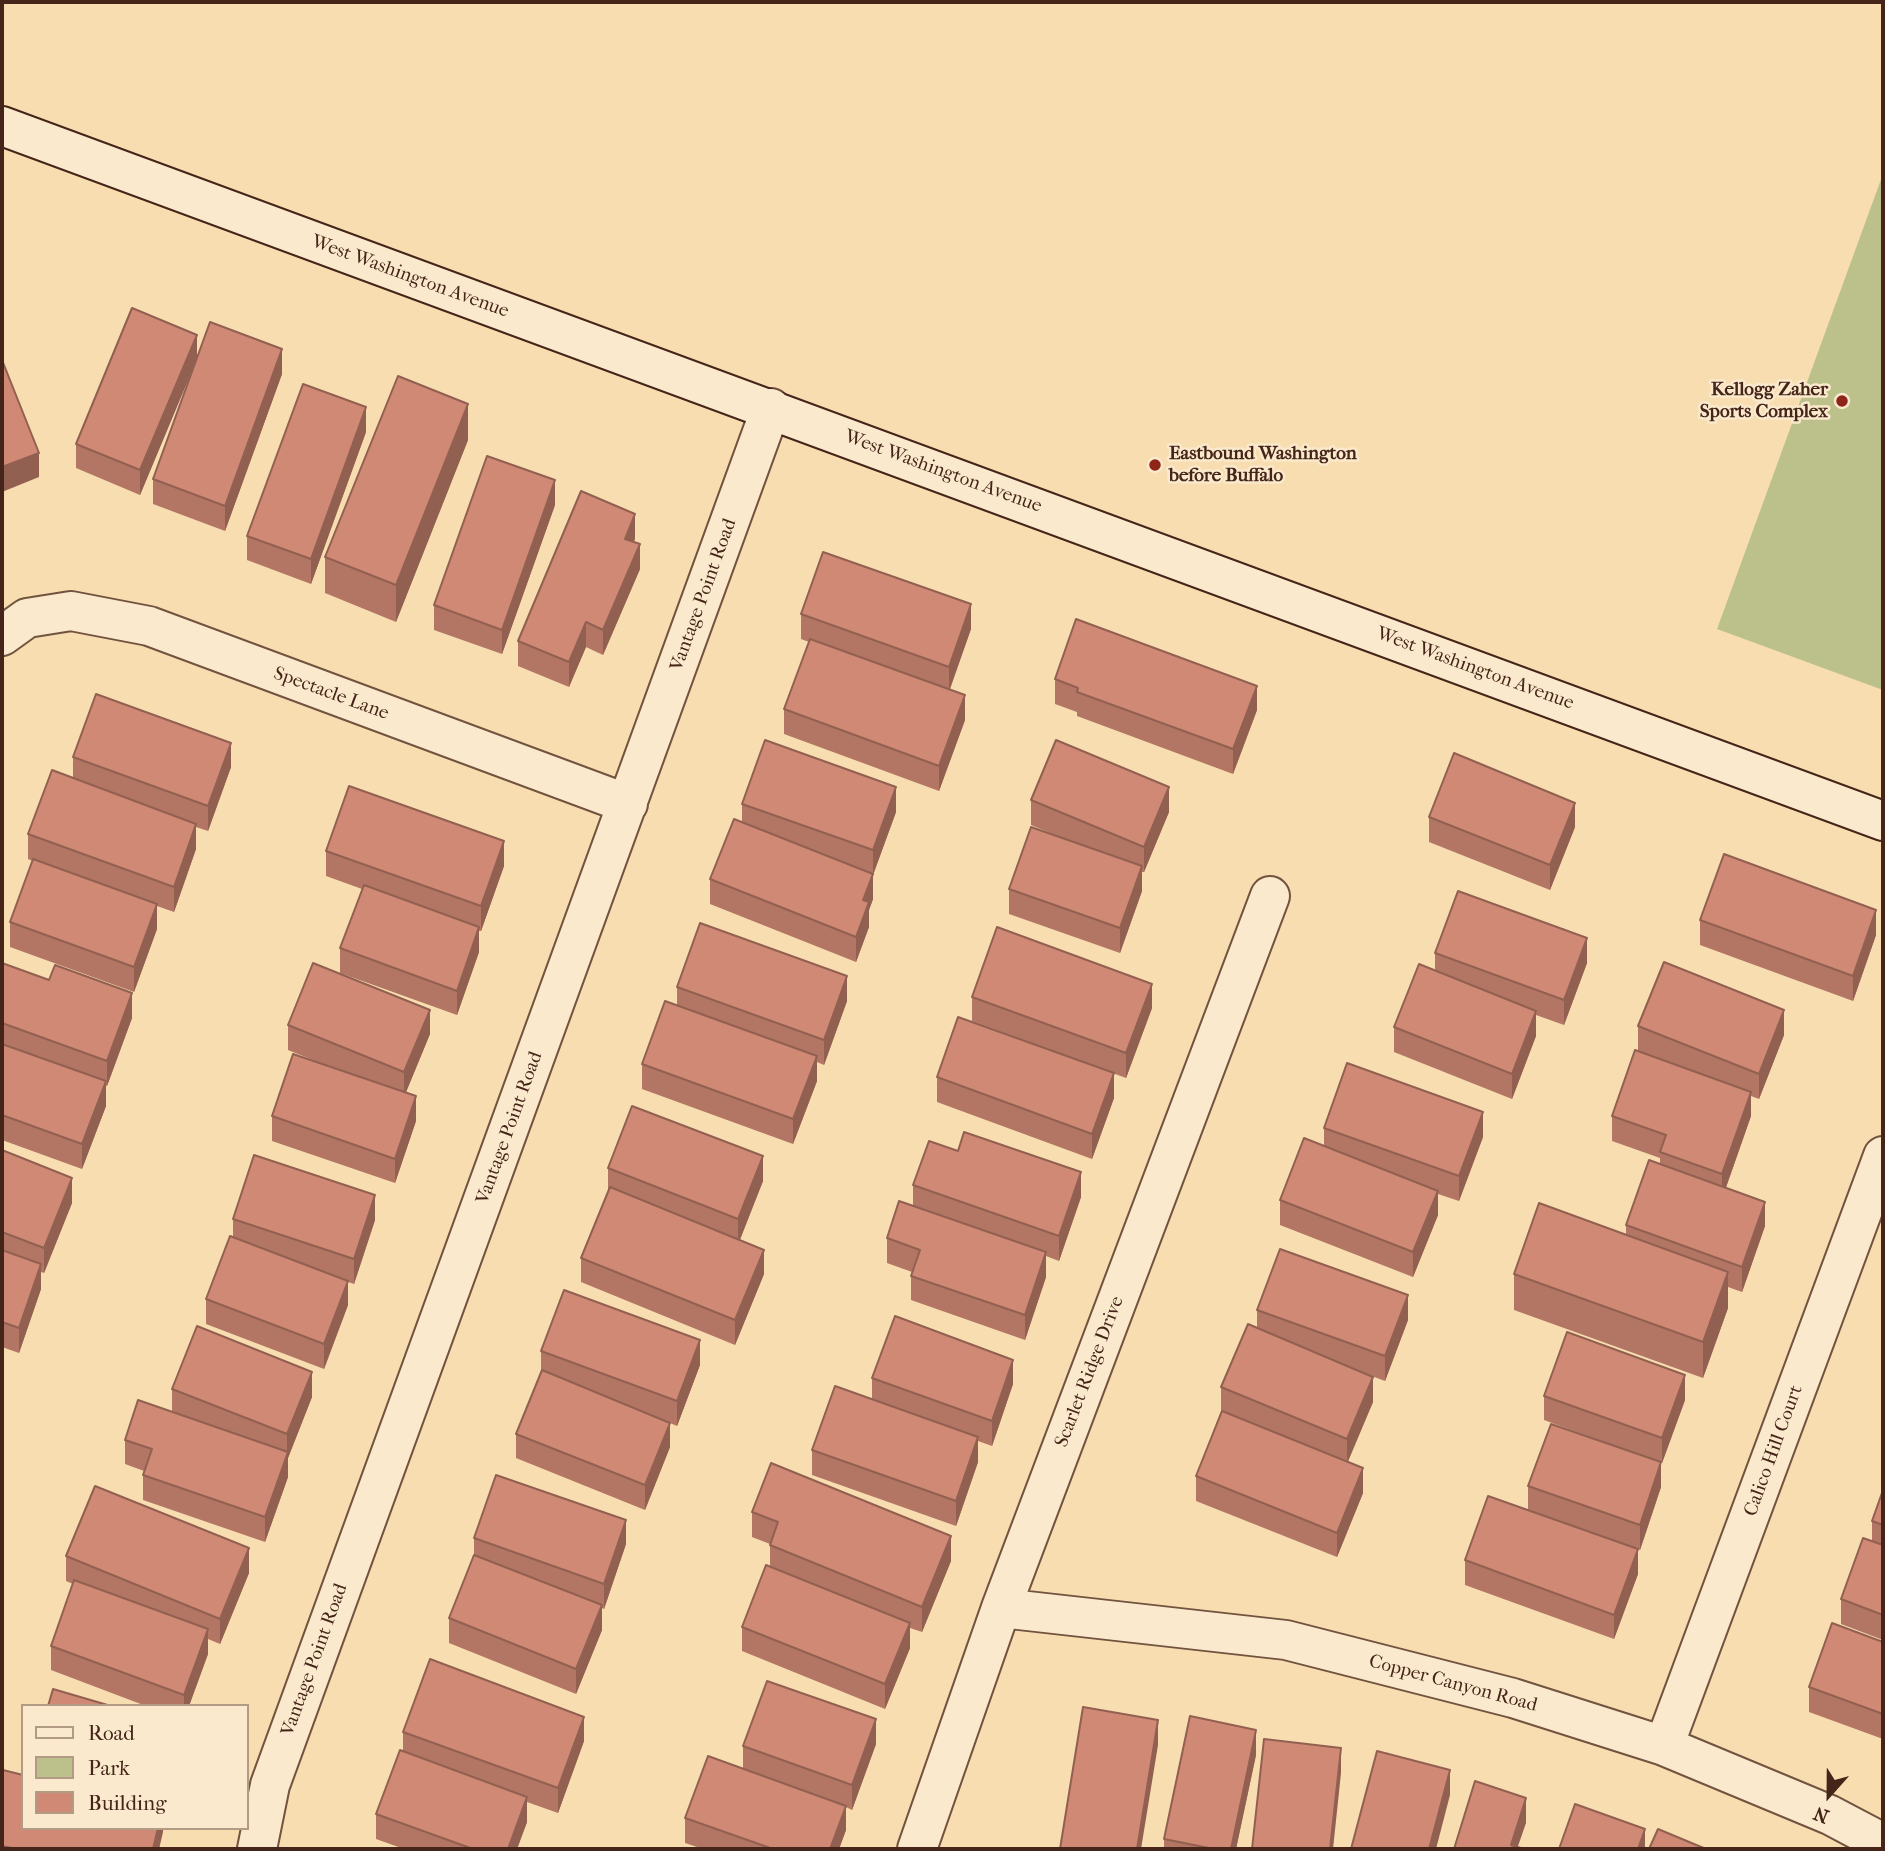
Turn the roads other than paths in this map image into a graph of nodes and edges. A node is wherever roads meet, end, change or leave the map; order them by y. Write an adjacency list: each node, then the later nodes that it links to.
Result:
1 (2, 125): 2 (street, West Washington Avenue)
2 (771, 408): 4 (street, Vantage Point Road); 5 (street, West Washington Avenue)
3 (15, 627): 4 (street, Spectacle Lane)
4 (628, 804): 11 (street, Vantage Point Road)
5 (1883, 821)
6 (1270, 896): 8 (street, Scarlet Ridge Drive)
7 (1883, 1156): 9 (street, Calico Hill Court)
8 (1001, 1608): 9 (street, Copper Canyon Road); 12 (street, Scarlet Ridge Drive)
9 (1664, 1746): 10 (street, Copper Canyon Road)
10 (1883, 1843)
11 (257, 1849)
12 (917, 1849)

